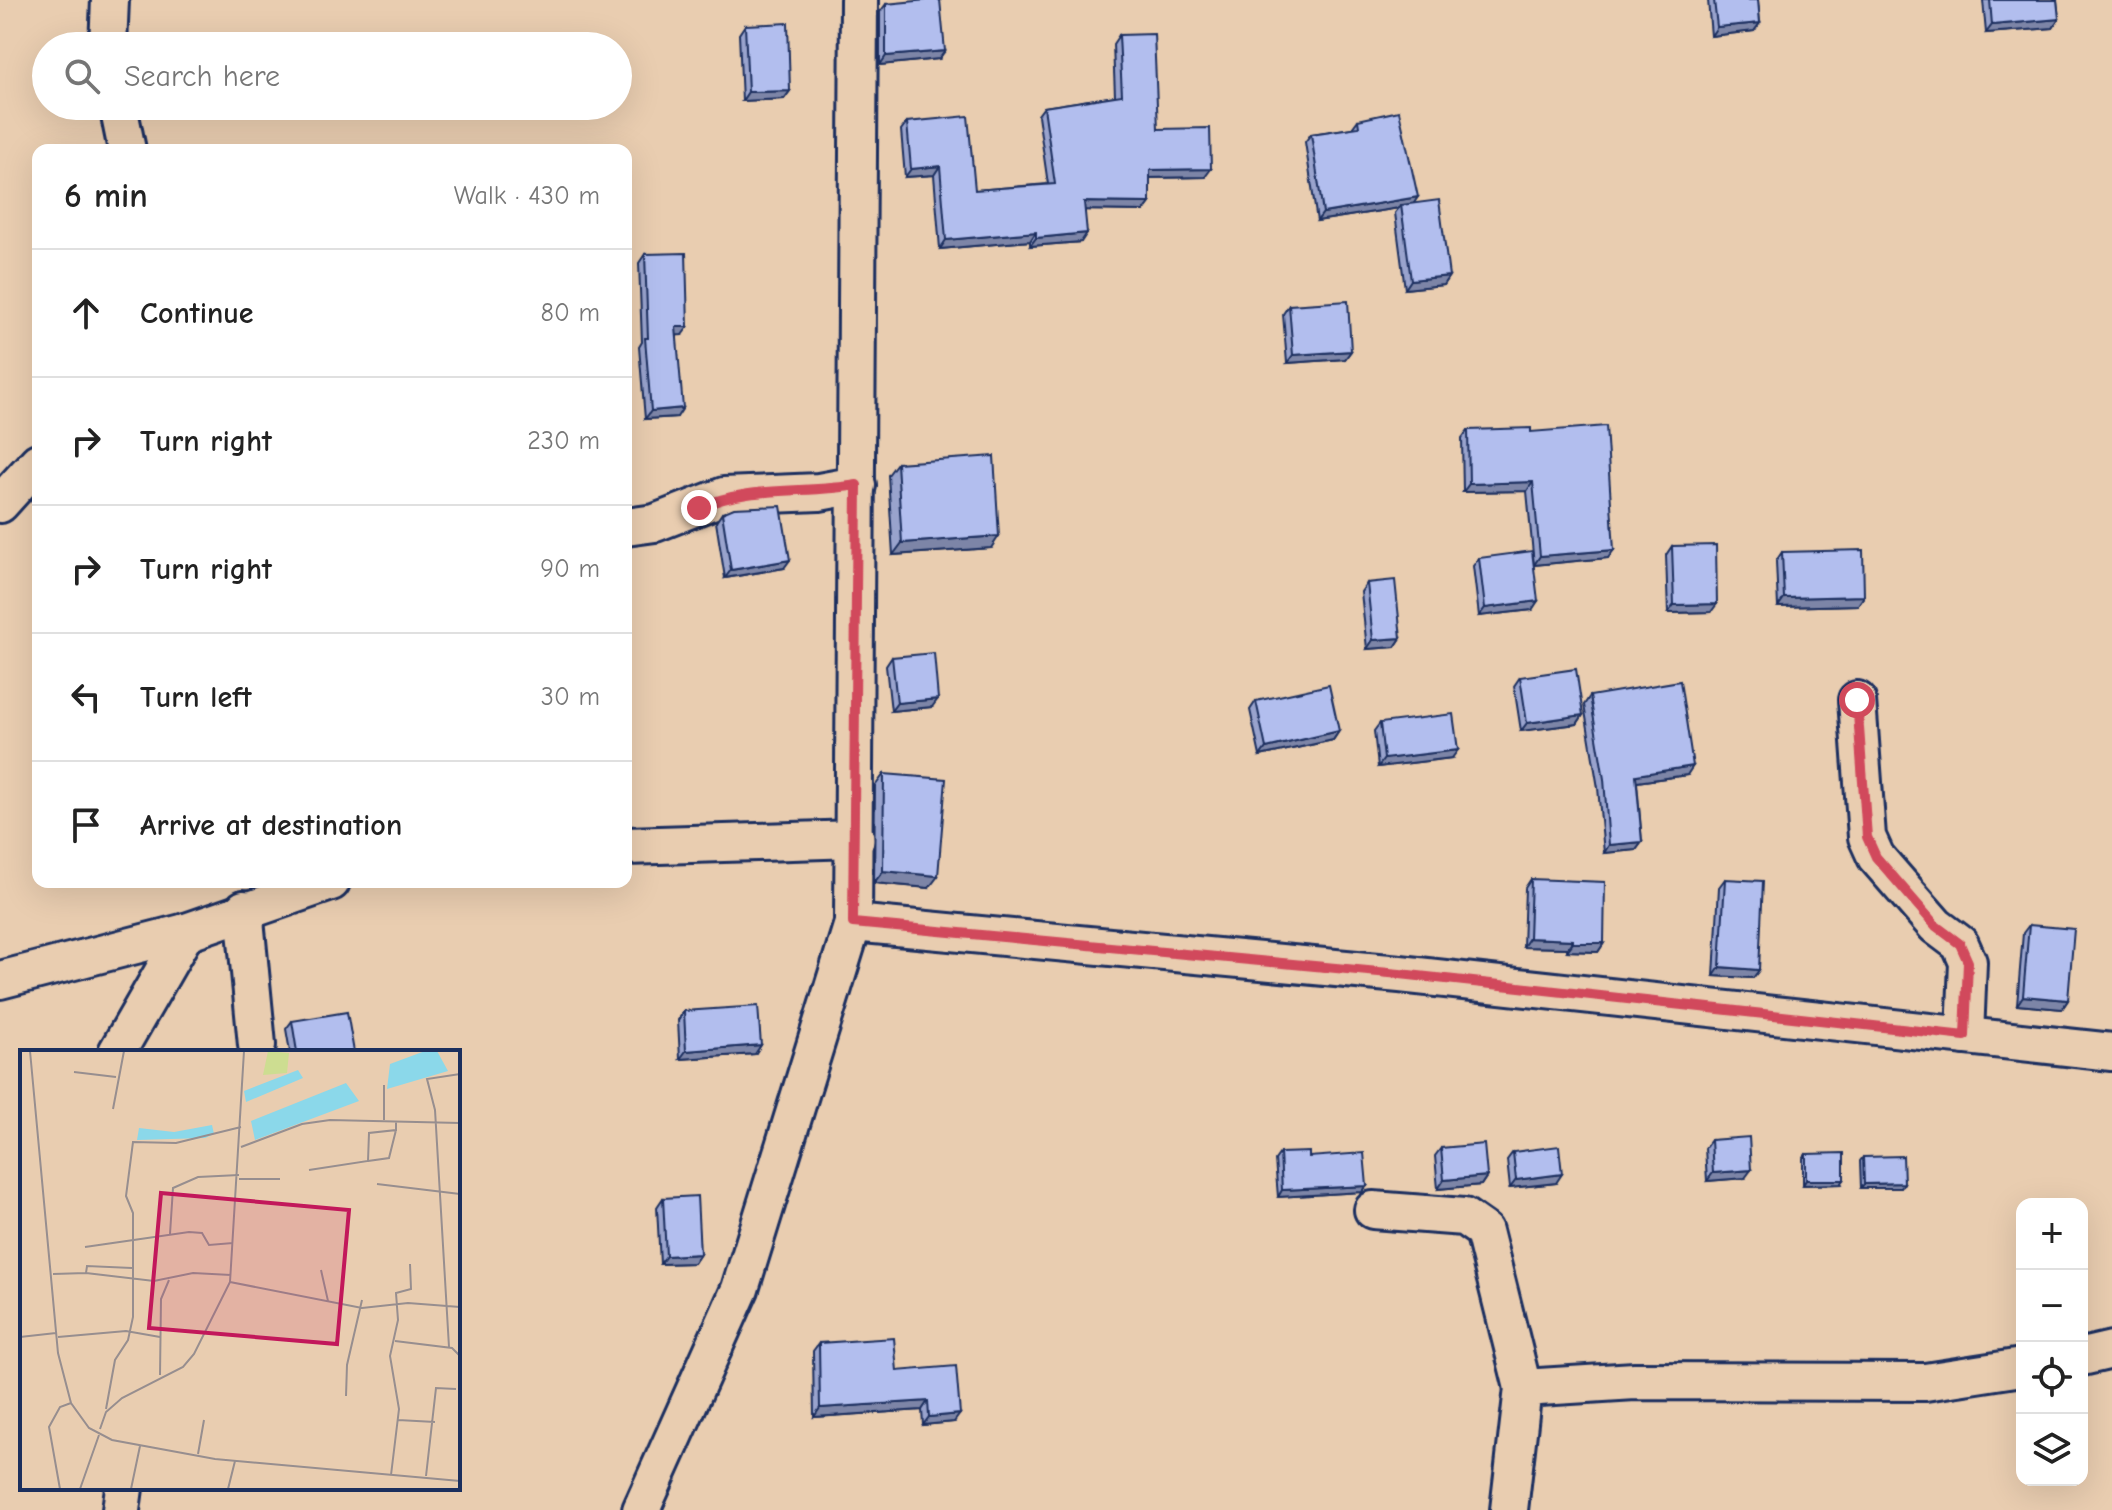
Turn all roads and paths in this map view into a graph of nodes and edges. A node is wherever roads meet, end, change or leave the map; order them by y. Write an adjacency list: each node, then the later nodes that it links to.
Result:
1 (110, 0): 3 (street)
2 (859, 0): 7 (street)
3 (109, 32)
4 (121, 120): 5 (street)
5 (126, 144)
6 (32, 469): 8 (street)
7 (857, 485): 9 (street); 11 (street)
8 (0, 504)
9 (632, 526)
10 (1857, 700): 18 (street)
11 (856, 839): 12 (street); 15 (street)
12 (632, 846)
13 (312, 888): 14 (street)
14 (244, 909): 16 (street); 19 (street)
15 (853, 923): 18 (street); 29 (street)
16 (186, 932): 17 (street); 20 (street)
17 (0, 980)
18 (1965, 1036): 21 (street)
19 (257, 1045)
20 (118, 1050)
21 (2112, 1052)
22 (1373, 1210): 26 (street)
23 (2112, 1350): 24 (street)
24 (2088, 1356)
25 (2016, 1368): 26 (street)
26 (1523, 1388): 30 (street)
27 (124, 1490): 28 (street)
28 (121, 1510)
29 (641, 1510)
30 (1509, 1510)

